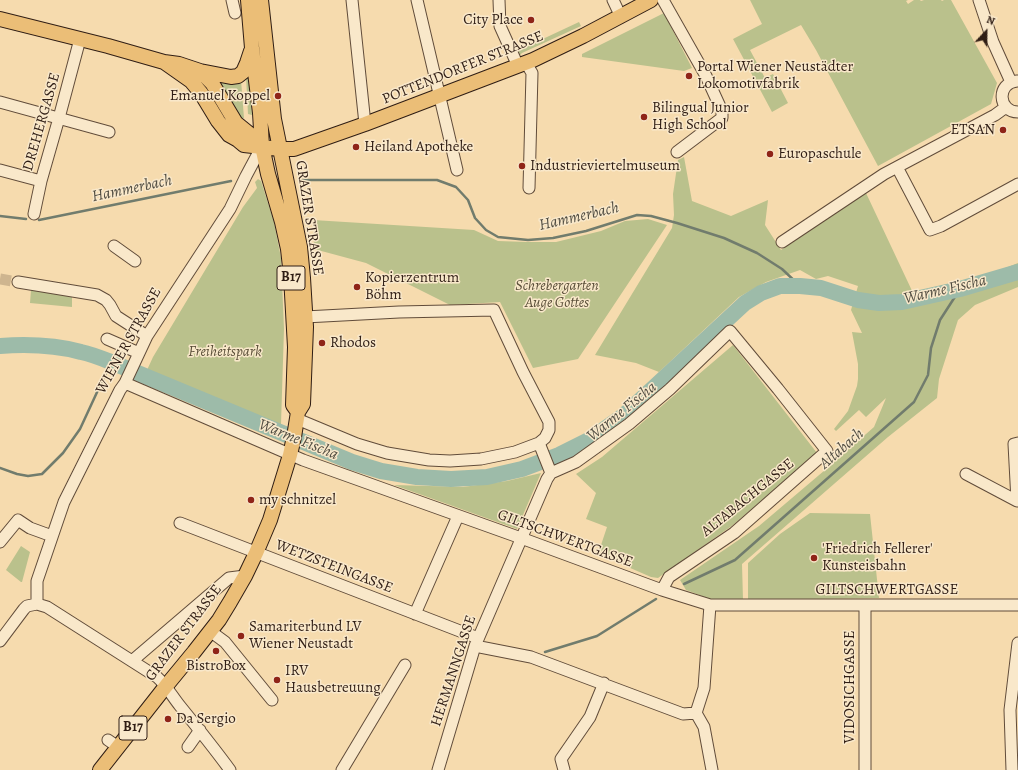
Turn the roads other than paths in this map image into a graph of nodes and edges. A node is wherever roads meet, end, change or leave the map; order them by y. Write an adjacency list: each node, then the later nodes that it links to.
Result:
1 (232, 0): 11 (street)
2 (248, 0): 15 (main road, B17)
3 (261, 0): 28 (main road, B17)
4 (352, 0): 25 (street)
5 (417, 0): 20 (street)
6 (499, 0): 17 (street)
7 (613, 0): 12 (street)
8 (651, 0): 12 (main road, POTTENDORFER STRASSE)
9 (664, 0): 29 (street)
10 (979, 0): 19 (street)
11 (235, 14)
12 (620, 17): 17 (main road, POTTENDORFER STRASSE)
13 (0, 19): 14 (main road)
14 (80, 39): 16 (main road); 24 (street, DREHERGASSE)
15 (252, 48): 18 (main road); 27 (main road, B17)
16 (164, 62): 18 (main road); 27 (main road, POTTENDORFER STRASSE)
17 (522, 64): 20 (main road, POTTENDORFER STRASSE); 35 (street)
18 (200, 71): 27 (main road)
19 (1014, 82): 22 (street)
20 (439, 96): 25 (main road, POTTENDORFER STRASSE); 32 (street)
21 (0, 102): 24 (street)
22 (1006, 107): 23 (street); 30 (street)
23 (1018, 112)
24 (59, 118): 26 (street); 33 (street, DREHERGASSE)
25 (365, 124): 28 (main road, POTTENDORFER STRASSE)
26 (109, 132)
27 (262, 146): 28 (main road, POTTENDORFER STRASSE); 42 (street, WIENER STRASSE); 46 (main road, GRAZER STRASSE / B17)
28 (280, 149): 41 (main road, GRAZER STRASSE / B17)
29 (677, 152)
30 (897, 167): 34 (street); 37 (street)
31 (0, 170): 33 (street)
32 (456, 170)
33 (41, 180): 36 (street, DREHERGASSE)
34 (1018, 184)
35 (529, 188)
36 (34, 214)
37 (782, 242)
38 (114, 246): 39 (street)
39 (135, 261)
40 (18, 282): 42 (street)
41 (305, 317): 46 (main road, GRAZER STRASSE / B17); 48 (street)
42 (147, 336): 44 (street, WIENER STRASSE)
43 (107, 339): 44 (street)
44 (139, 353): 45 (street, WIENER STRASSE)
45 (129, 375): 46 (street, GILTSCHWERTGASSE); 54 (street, WIENER STRASSE)
46 (295, 432): 48 (street); 52 (street, GILTSCHWERTGASSE); 57 (main road, GRAZER STRASSE / B17)
47 (1016, 444): 51 (street)
48 (541, 448): 49 (street)
49 (550, 470): 55 (street, HERMANNGASSE); 59 (street, ALTABACHGASSE)
50 (966, 474): 51 (street)
51 (1017, 501)
52 (458, 516): 55 (street, GILTSCHWERTGASSE); 64 (street)
53 (180, 523): 57 (street, WETZSTEINGASSE)
54 (52, 536): 56 (street); 60 (street, WIENER STRASSE)
55 (521, 538): 59 (street, GILTSCHWERTGASSE); 67 (street, HERMANNGASSE)
56 (0, 542)
57 (256, 553): 58 (main road, GRAZER STRASSE / B17); 64 (street, WETZSTEINGASSE)
58 (245, 576): 65 (main road, GRAZER STRASSE / B17); 69 (street)
59 (662, 590): 61 (street, GILTSCHWERTGASSE)
60 (37, 604): 66 (street); 69 (street)
61 (710, 605): 62 (street, GILTSCHWERTGASSE); 74 (street)
62 (865, 605): 63 (street, GILTSCHWERTGASSE); 83 (street, VIDOSICHGASSE)
63 (1018, 605)
64 (415, 614): 67 (street, WETZSTEINGASSE)
65 (210, 631): 72 (main road, GRAZER STRASSE / B17); 73 (street)
66 (0, 641)
67 (477, 642): 71 (street, WETZSTEINGASSE); 80 (street, HERMANNGASSE)
68 (1018, 643): 84 (street)
69 (132, 660): 72 (street)
70 (406, 665): 79 (street)
71 (604, 683): 74 (street, WETZSTEINGASSE); 81 (street)
72 (166, 686): 75 (street); 77 (main road, GRAZER STRASSE / B17)
73 (272, 700)
74 (696, 713): 82 (street)
75 (200, 730): 76 (street); 78 (street)
76 (188, 746)
77 (106, 768)
78 (230, 770)
79 (342, 770)
80 (438, 770)
81 (564, 770)
82 (712, 770)
83 (865, 770)
84 (1012, 770)

